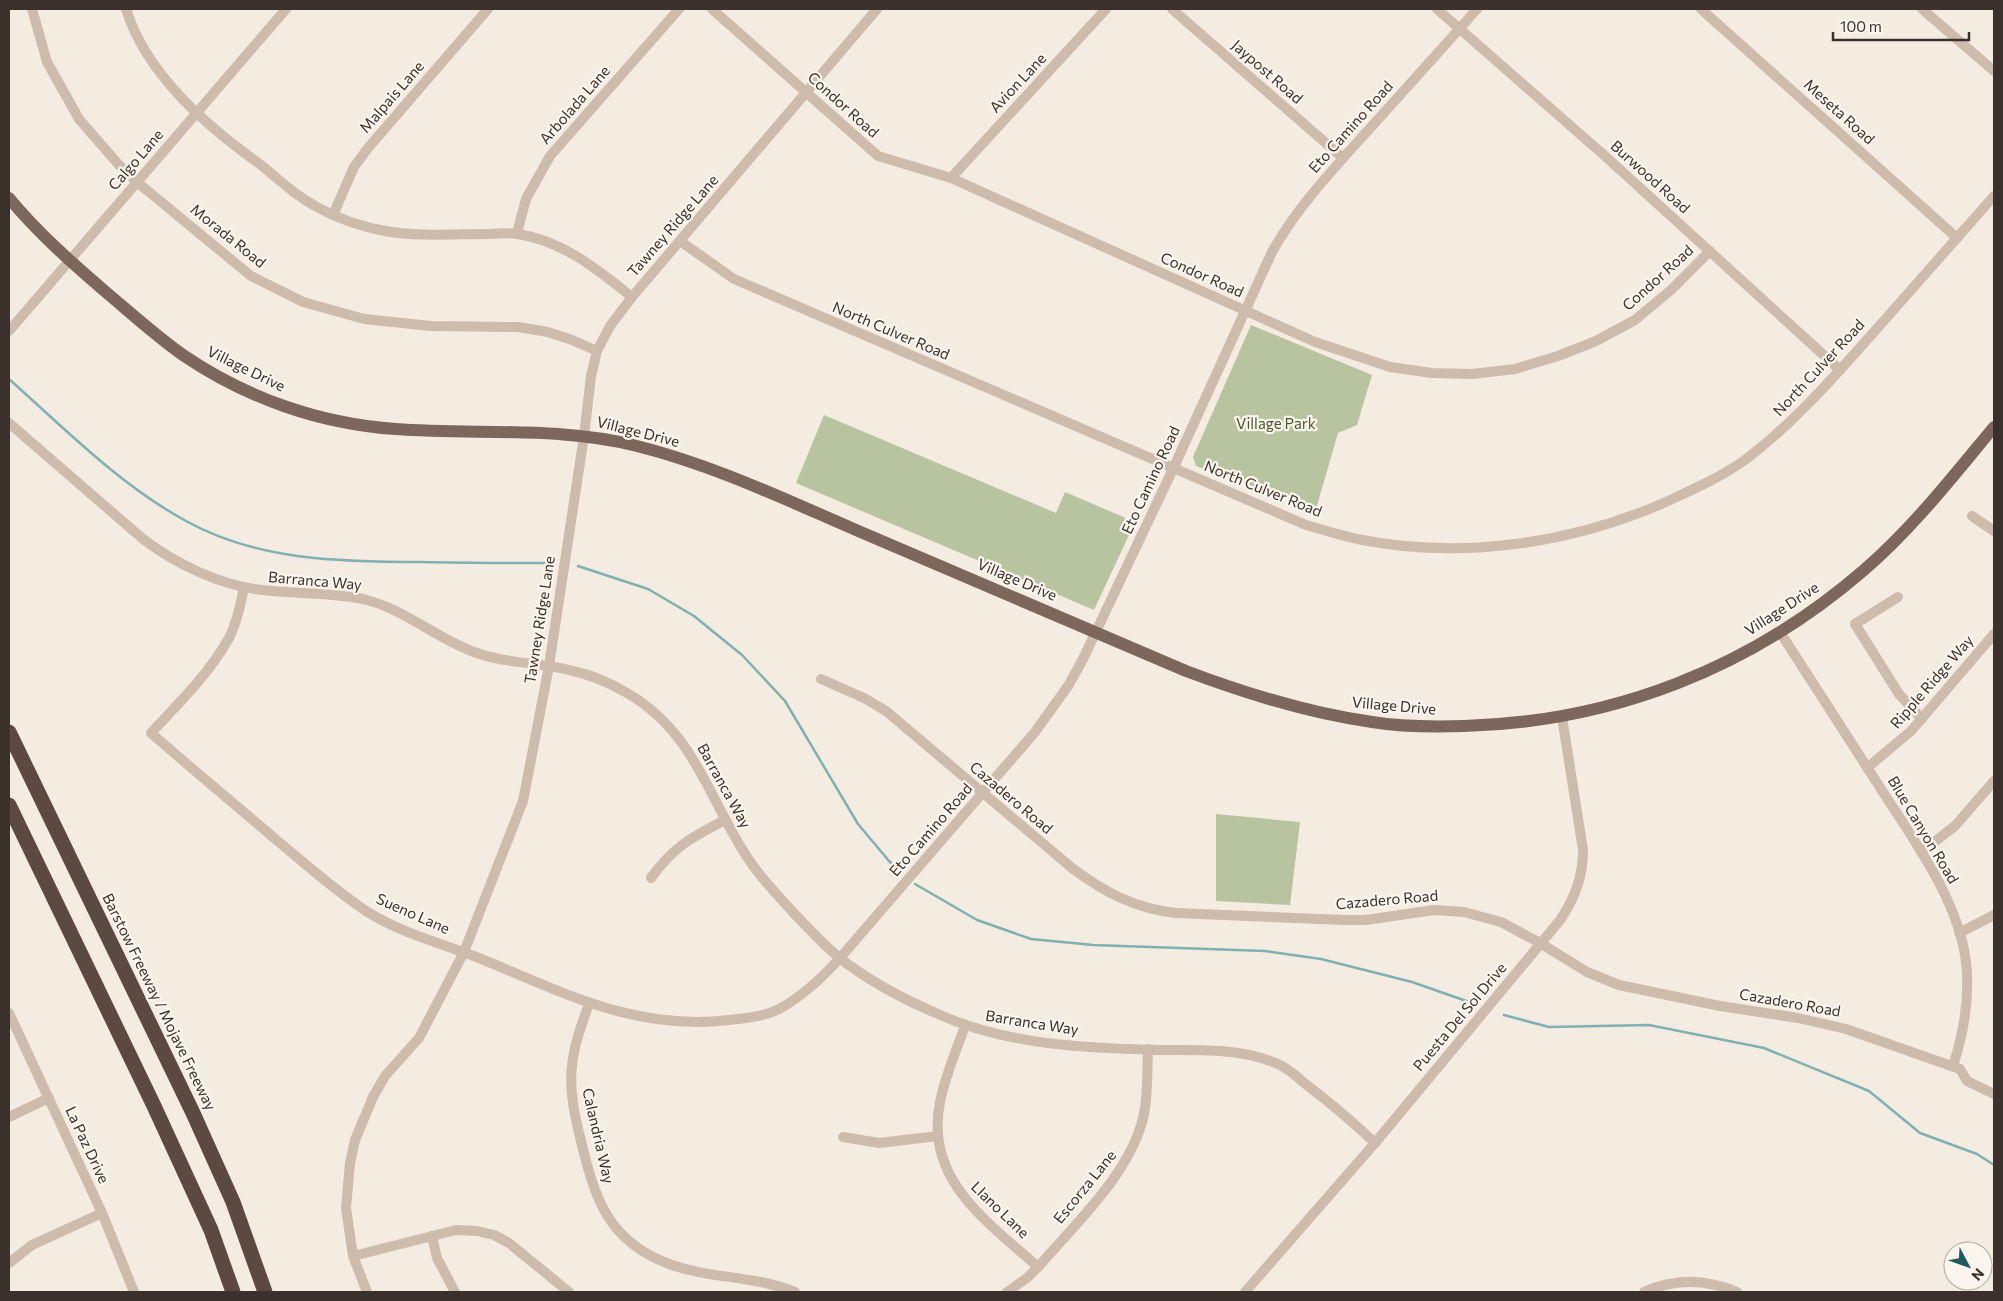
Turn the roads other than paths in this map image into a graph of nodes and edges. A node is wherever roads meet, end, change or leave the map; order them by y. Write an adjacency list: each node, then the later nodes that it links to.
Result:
1 (32, 9): 20 (street, Morada Road)
2 (126, 9): 17 (street)
3 (286, 9): 17 (street, Calgo Lane)
4 (488, 9): 23 (street, Malpais Lane)
5 (679, 9): 24 (street, Arbolada Lane)
6 (712, 9): 16 (street, Condor Road)
7 (877, 9): 16 (street, Tawney Ridge Lane)
8 (1106, 9): 19 (street, Avion Lane)
9 (1172, 9): 18 (street, Jaypost Road)
10 (1437, 9): 14 (street, Burwood Road)
11 (1477, 9): 14 (street, Eto Camino Road)
12 (1701, 9): 25 (street, Meseta Road)
13 (1922, 9): 15 (street)
14 (1460, 29): 18 (street, Eto Camino Road); 27 (street, Burwood Road)
15 (1994, 72)
16 (807, 92): 19 (street, Condor Road); 26 (street, Tawney Ridge Lane)
17 (198, 112): 20 (street, Calgo Lane); 23 (street)
18 (1343, 158): 30 (street, Eto Camino Road)
19 (951, 178): 30 (street, Condor Road)
20 (138, 182): 28 (street, Calgo Lane); 32 (street, Morada Road)
21 (1994, 196): 25 (street, North Culver Road)
22 (9, 198): 28 (main road, Village Drive)
23 (333, 215): 24 (street)
24 (517, 233): 29 (street)
25 (1957, 238): 33 (street, North Culver Road)
26 (680, 241): 29 (street, Tawney Ridge Lane); 37 (street, North Culver Road)
27 (1710, 251): 30 (street, Condor Road); 33 (street, Burwood Road)
28 (69, 260): 31 (street, Calgo Lane); 36 (main road, Village Drive)
29 (632, 297): 32 (street, Tawney Ridge Lane)
30 (1246, 311): 37 (street, Eto Camino Road)
31 (9, 331)
32 (597, 351): 36 (street, Tawney Ridge Lane)
33 (1840, 370): 37 (street, North Culver Road)
34 (9, 422): 40 (street, Barranca Way)
35 (1994, 427): 43 (main road, Village Drive)
36 (584, 436): 42 (main road, Village Drive); 45 (street, Tawney Ridge Lane)
37 (1173, 469): 42 (street, Eto Camino Road)
38 (1972, 516): 39 (street)
39 (1994, 531)
40 (244, 587): 45 (street, Barranca Way); 60 (street, Sueno Lane)
41 (1898, 597): 48 (street)
42 (1096, 632): 47 (main road, Village Drive); 52 (street, Eto Camino Road)
43 (1780, 632): 47 (main road, Village Drive); 50 (street, Blue Canyon Road)
44 (1994, 634): 48 (street, Ripple Ridge Way)
45 (549, 666): 54 (street, Barranca Way); 60 (street, Tawney Ridge Lane)
46 (821, 679): 52 (street, Cazadero Road)
47 (1562, 717): 59 (street, Puesta Del Sol Drive)
48 (1922, 719): 50 (street, Ripple Ridge Way)
49 (9, 732): 80 (highway, Barstow Freeway / Mojave Freeway)
50 (1867, 768): 55 (street, Blue Canyon Road)
51 (1994, 781): 55 (street)
52 (982, 793): 59 (street, Cazadero Road); 61 (street, Eto Camino Road)
53 (9, 805): 79 (highway)
54 (726, 820): 56 (street); 61 (street, Barranca Way)
55 (1921, 852): 58 (street, Blue Canyon Road)
56 (651, 878)
57 (1994, 915): 58 (street)
58 (1960, 933): 66 (street, Blue Canyon Road)
59 (1540, 943): 66 (street, Cazadero Road); 72 (street, Puesta Del Sol Drive)
60 (464, 952): 62 (street, Sueno Lane); 75 (street, Tawney Ridge Lane)
61 (840, 958): 62 (street, Sueno Lane); 64 (street, Barranca Way)
62 (589, 1004): 84 (street, Calandria Way)
63 (9, 1013): 68 (street, La Paz Drive)
64 (965, 1026): 65 (street, Barranca Way); 70 (street, Llano Lane)
65 (1148, 1049): 72 (street, Barranca Way); 77 (street, Escorza Lane)
66 (1953, 1066): 67 (street, Cazadero Road)
67 (1994, 1094)
68 (49, 1098): 69 (street); 73 (street, La Paz Drive)
69 (9, 1117)
70 (938, 1136): 71 (street); 77 (street, Llano Lane)
71 (843, 1138)
72 (1375, 1143): 86 (street, Puesta Del Sol Drive)
73 (102, 1212): 76 (street); 78 (street, La Paz Drive)
74 (432, 1236): 75 (street); 82 (street); 83 (street)
75 (353, 1256): 81 (street, Tawney Ridge Lane)
76 (9, 1263)
77 (1038, 1267): 85 (street, Escorza Lane)
78 (134, 1292)
79 (233, 1292)
80 (266, 1292)
81 (367, 1292)
82 (455, 1292)
83 (569, 1292)
84 (795, 1292)
85 (1007, 1292)
86 (1245, 1292)
87 (1644, 1292): 88 (street)
88 (1737, 1292)

